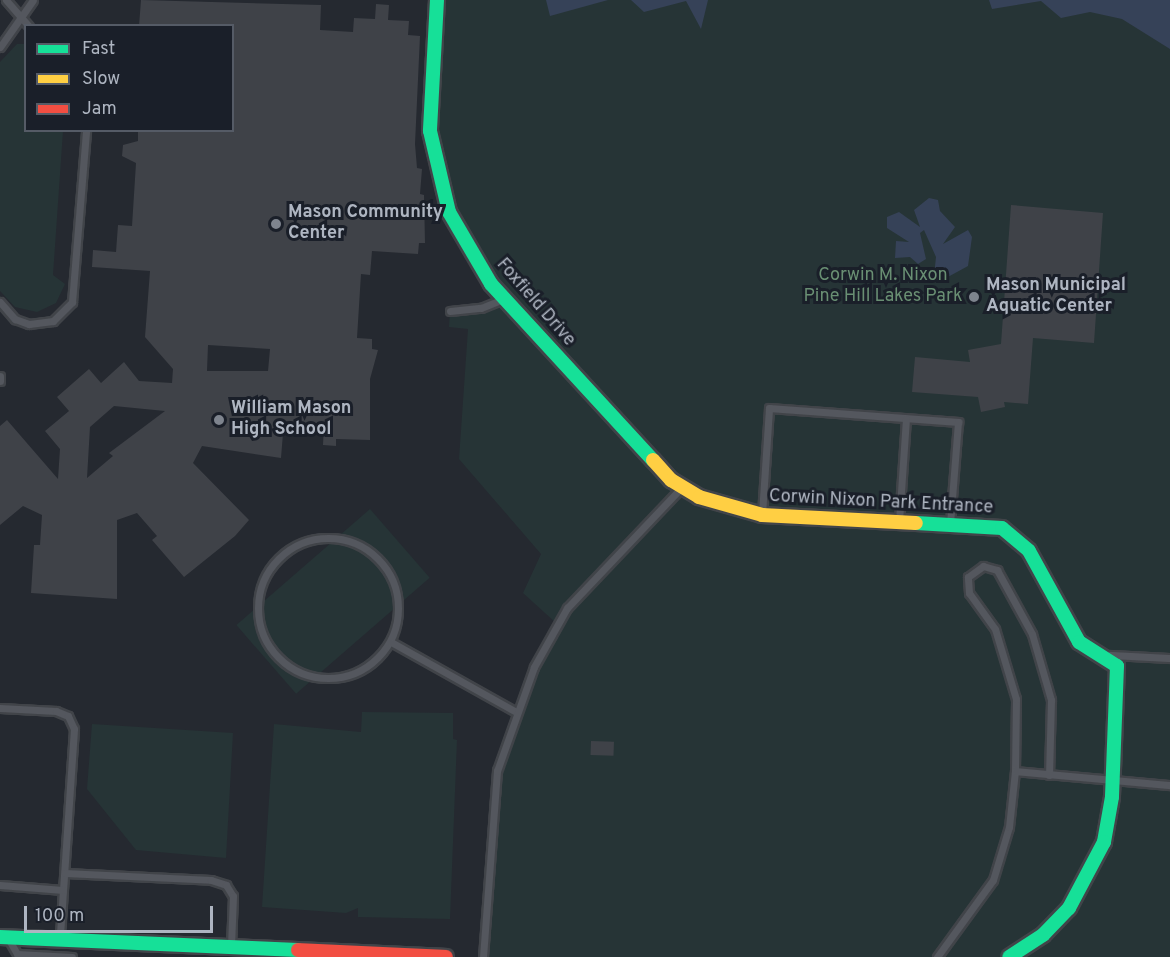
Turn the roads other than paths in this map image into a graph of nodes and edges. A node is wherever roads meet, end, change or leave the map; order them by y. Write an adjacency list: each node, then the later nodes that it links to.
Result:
1 (6, 0): 4 (lane)
2 (33, 0): 4 (lane)
3 (437, 0): 8 (street, Foxfield Drive)
4 (22, 18): 5 (lane); 6 (lane)
5 (27, 24)
6 (0, 47)
7 (86, 132): 9 (lane)
8 (504, 298): 10 (lane); 14 (street, Foxfield Drive)
9 (0, 302)
10 (450, 311)
11 (0, 376): 12 (lane)
12 (0, 381)
13 (906, 419): 16 (lane); 17 (lane); 18 (lane)
14 (681, 488): 15 (street, Foxfield Drive); 23 (lane)
15 (746, 512): 16 (street, Corwin Nixon Park Entrance)
16 (762, 515): 17 (street, Corwin Nixon Park Entrance)
17 (899, 520): 18 (street, Corwin Nixon Park Entrance)
18 (950, 524): 20 (street, Corwin Nixon Park Entrance)
19 (391, 642): 19 (lane); 23 (lane)
20 (1105, 655): 21 (lane); 26 (street)
21 (1170, 658)
22 (0, 708): 28 (lane)
23 (516, 712): 36 (lane)
24 (1015, 771): 25 (lane); 25 (lane); 37 (lane)
25 (1049, 775): 26 (lane)
26 (1113, 781): 27 (lane); 38 (street)
27 (1170, 784)
28 (64, 873): 30 (lane); 33 (lane)
29 (0, 885): 30 (lane)
30 (63, 890): 32 (lane)
31 (4, 937): 32 (street); 34 (lane)
32 (60, 940): 33 (street)
33 (231, 952): 35 (street)
34 (72, 957)
35 (446, 957)
36 (483, 957)
37 (937, 957)
38 (1009, 957)

